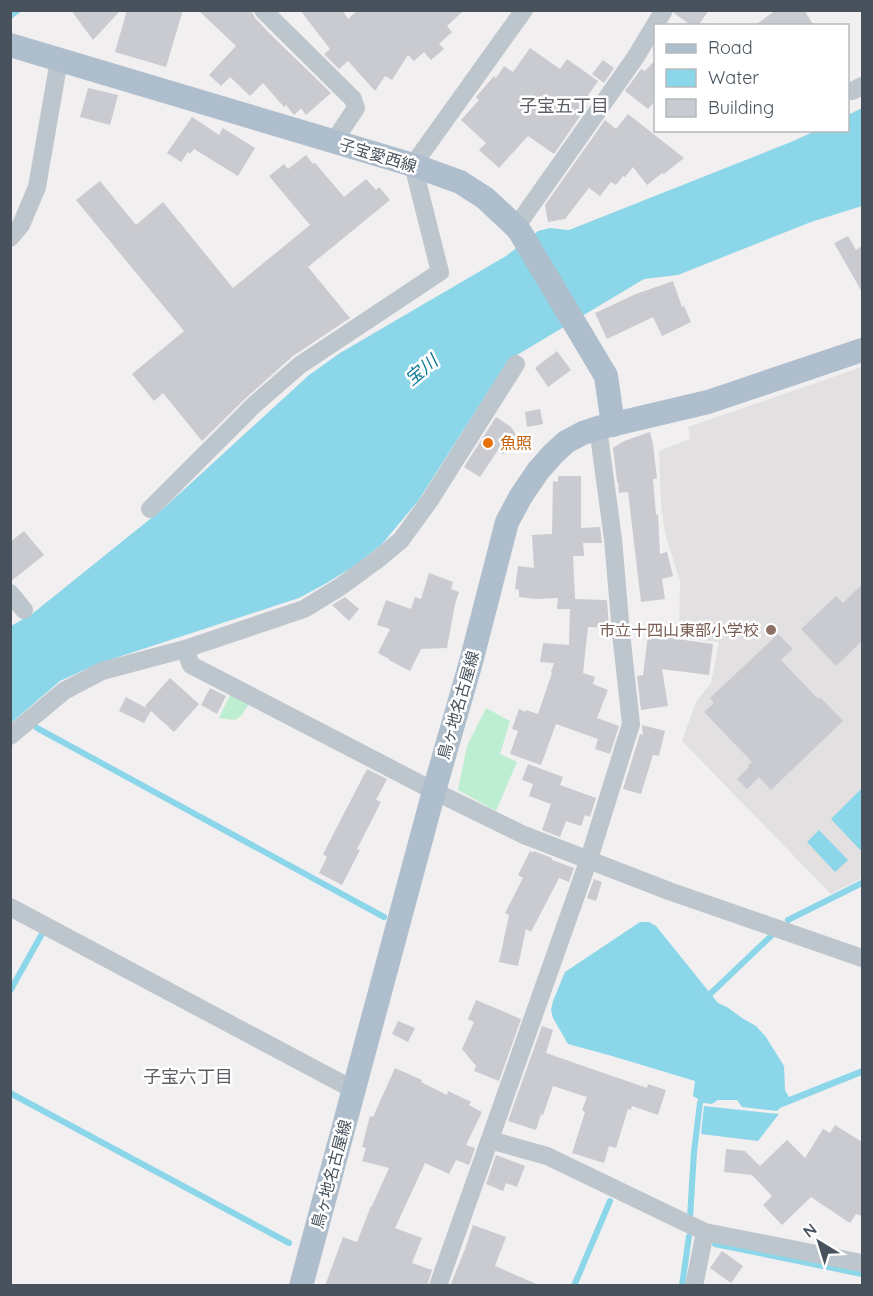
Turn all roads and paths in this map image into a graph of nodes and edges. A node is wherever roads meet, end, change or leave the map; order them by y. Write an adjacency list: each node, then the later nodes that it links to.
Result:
1 (524, 10): 9 (street)
2 (664, 10): 4 (street)
3 (272, 13): 8 (street)
4 (655, 24)
5 (654, 26): 10 (street)
6 (10, 45): 7 (main road, 子宝愛西線)
7 (59, 60): 8 (main road, 子宝愛西線); 11 (street)
8 (334, 141): 9 (main road, 子宝愛西線)
9 (413, 165): 10 (main road, 子宝愛西線); 15 (street)
10 (518, 230): 14 (main road, 子宝愛西線)
11 (10, 237)
12 (862, 350): 14 (main road, 鳥ヶ地名古屋線)
13 (516, 364): 18 (street)
14 (606, 427): 20 (main road, 鳥ヶ地名古屋線); 21 (street)
15 (150, 509)
16 (10, 593): 17 (street)
17 (24, 610)
18 (185, 649): 19 (street); 20 (street)
19 (10, 736)
20 (434, 791): 21 (street); 24 (main road, 鳥ヶ地名古屋線)
21 (589, 859): 23 (street); 25 (street)
22 (10, 908): 24 (street)
23 (862, 958)
24 (354, 1089): 28 (main road, 鳥ヶ地名古屋線)
25 (490, 1140): 26 (street); 29 (street)
26 (705, 1232): 27 (street); 30 (street)
27 (862, 1263)
28 (301, 1286)
29 (438, 1286)
30 (694, 1286)

